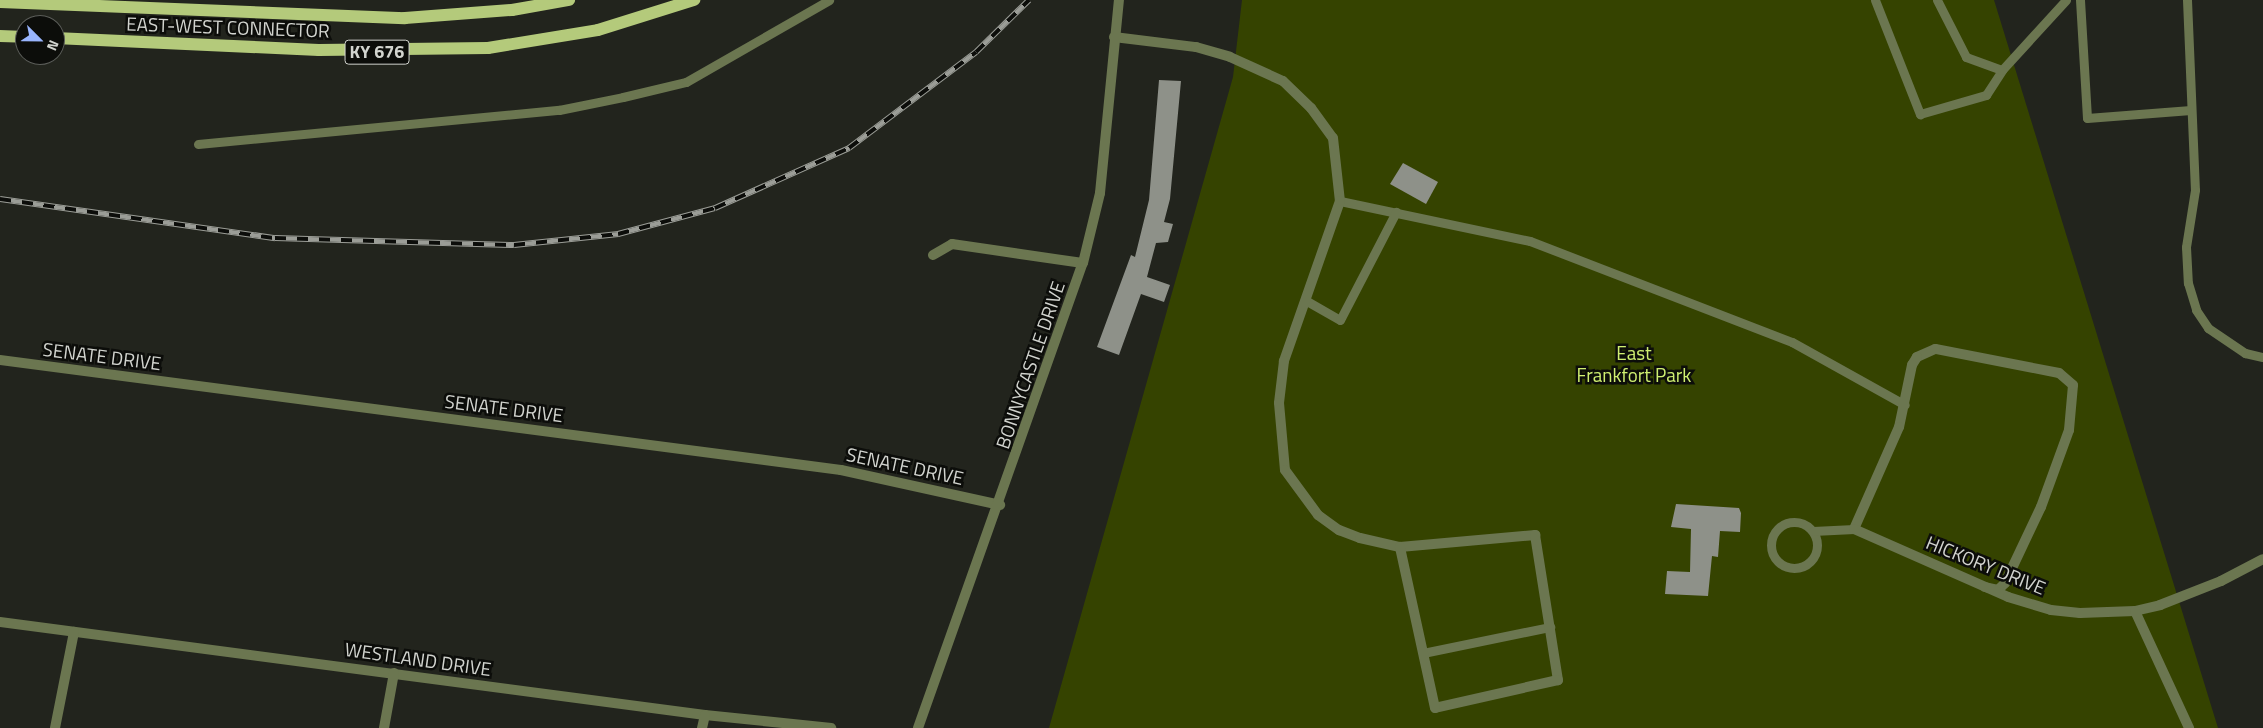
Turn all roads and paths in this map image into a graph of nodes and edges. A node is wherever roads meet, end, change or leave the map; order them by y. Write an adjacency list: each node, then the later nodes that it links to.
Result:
1 (569, 0): 10 (main road, EAST-WEST CONNECTOR / KY 676)
2 (694, 0): 14 (main road, EAST-WEST CONNECTOR / KY 676)
3 (829, 0): 17 (lane)
4 (1118, 0): 13 (street, BONNYCASTLE DRIVE)
5 (1875, 0): 15 (lane)
6 (1937, 0): 15 (lane)
7 (2066, 0): 15 (lane)
8 (2080, 0): 16 (lane)
9 (2187, 0): 16 (lane)
10 (0, 2)
11 (0, 36): 12 (main road)
12 (15, 37)
13 (1114, 37): 18 (street); 21 (street, BONNYCASTLE DRIVE)
14 (65, 38)
15 (2002, 70)
16 (2192, 110): 23 (lane)
17 (198, 144)
18 (1340, 200): 19 (lane); 22 (street)
19 (1396, 212): 22 (lane); 25 (lane)
20 (933, 255): 21 (street)
21 (1083, 263): 26 (street, BONNYCASTLE DRIVE)
22 (1305, 300): 29 (street)
23 (2263, 357)
24 (0, 360): 26 (street, SENATE DRIVE)
25 (1904, 405): 27 (street); 31 (street)
26 (1000, 505): 43 (street, BONNYCASTLE DRIVE)
27 (1854, 529): 28 (lane); 31 (street, HICKORY DRIVE)
28 (1813, 531): 28 (lane)
29 (1400, 547): 34 (street); 36 (street)
30 (2263, 559): 32 (street, HICKORY DRIVE)
31 (1985, 587): 32 (street, HICKORY DRIVE)
32 (2135, 611): 44 (street)
33 (0, 622): 35 (street, WESTLAND DRIVE)
34 (1550, 627): 36 (lane); 36 (street)
35 (74, 632): 37 (street, WESTLAND DRIVE); 39 (street)
36 (1423, 653)
37 (394, 673): 38 (street, WESTLAND DRIVE); 40 (street)
38 (705, 715): 41 (street); 42 (street, WESTLAND DRIVE)
39 (55, 728)
40 (384, 728)
41 (702, 728)
42 (831, 728)
43 (918, 728)
44 (2188, 728)

